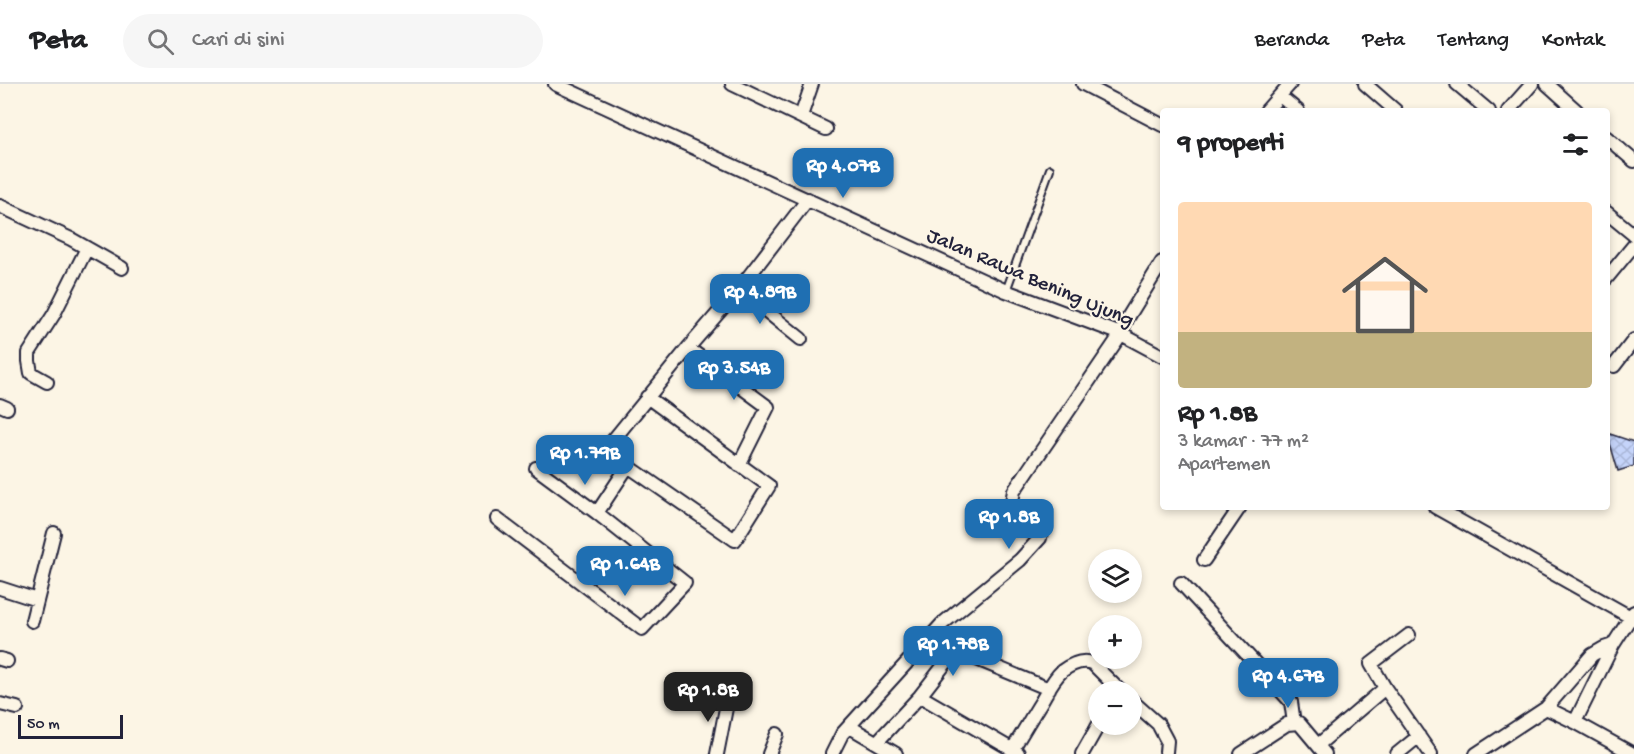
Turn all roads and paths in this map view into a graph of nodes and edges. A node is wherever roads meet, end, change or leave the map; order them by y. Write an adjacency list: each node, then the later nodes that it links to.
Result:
1 (555, 84): 12 (street, Jalan Rawa Bening Ujung)
2 (589, 84): 12 (street)
3 (734, 84): 19 (street)
4 (812, 84): 19 (street)
5 (1083, 84): 20 (street)
6 (1290, 84): 11 (street)
7 (1365, 84): 15 (street)
8 (1457, 84): 16 (street)
9 (1532, 84): 17 (street)
10 (1547, 84): 18 (street)
11 (1280, 96): 13 (street); 14 (street)
12 (583, 97): 25 (street, Jalan Rawa Bening Ujung)
13 (1269, 108)
14 (1294, 108)
15 (1393, 108)
16 (1485, 108)
17 (1511, 108)
18 (1574, 108)
19 (801, 117): 21 (street)
20 (1160, 124)
21 (826, 129)
22 (1610, 140): 23 (street)
23 (1634, 161)
24 (1050, 169): 35 (lane)
25 (808, 199): 34 (street); 35 (street, Jalan Rawa Bening Ujung)
26 (0, 206): 30 (street)
27 (1610, 215): 28 (street)
28 (1634, 235)
29 (1634, 245): 33 (street)
30 (87, 248): 32 (street); 42 (street)
31 (1160, 265): 36 (street)
32 (122, 268)
33 (1610, 274)
34 (739, 289): 37 (street); 39 (street)
35 (1006, 291): 36 (street, Jalan Rawa Bening Ujung)
36 (1121, 334): 40 (street, Jalan Rawa Bening Ujung); 71 (street)
37 (801, 339)
38 (1634, 340): 41 (street)
39 (688, 348): 43 (street); 44 (street)
40 (1160, 355)
41 (1614, 366)
42 (47, 382)
43 (647, 397): 44 (street); 45 (street)
44 (739, 465): 45 (street)
45 (628, 466): 49 (street)
46 (536, 468): 49 (street)
47 (1238, 510): 52 (street)
48 (1440, 510): 56 (street)
49 (597, 513): 50 (street)
50 (497, 519)
51 (54, 533): 55 (street)
52 (1204, 560)
53 (1181, 584): 70 (street)
54 (0, 588): 55 (street)
55 (37, 600): 57 (street)
56 (1633, 616): 59 (street)
57 (32, 621)
58 (1409, 635): 62 (street)
59 (1613, 645): 67 (street); 69 (street)
60 (1111, 681): 61 (street)
61 (1049, 688): 63 (street); 77 (street)
62 (1384, 688): 74 (street); 76 (street)
63 (920, 696): 75 (street); 77 (street)
64 (728, 698): 80 (street)
65 (0, 704): 66 (street)
66 (17, 708)
67 (1546, 708): 69 (street); 79 (street)
68 (1142, 710): 78 (street)
69 (1575, 722): 88 (street)
70 (1294, 723): 76 (street); 85 (street)
71 (850, 727): 75 (street); 82 (street)
72 (777, 734): 81 (street)
73 (1093, 735): 84 (street)
74 (1419, 736): 86 (street); 87 (street)
75 (877, 742): 83 (street)
76 (1321, 749)
77 (1015, 752)
78 (1166, 753)
79 (1482, 753)
80 (717, 754)
81 (769, 754)
82 (832, 754)
83 (896, 754)
84 (1082, 754)
85 (1241, 754)
86 (1397, 754)
87 (1431, 754)
88 (1633, 754)

